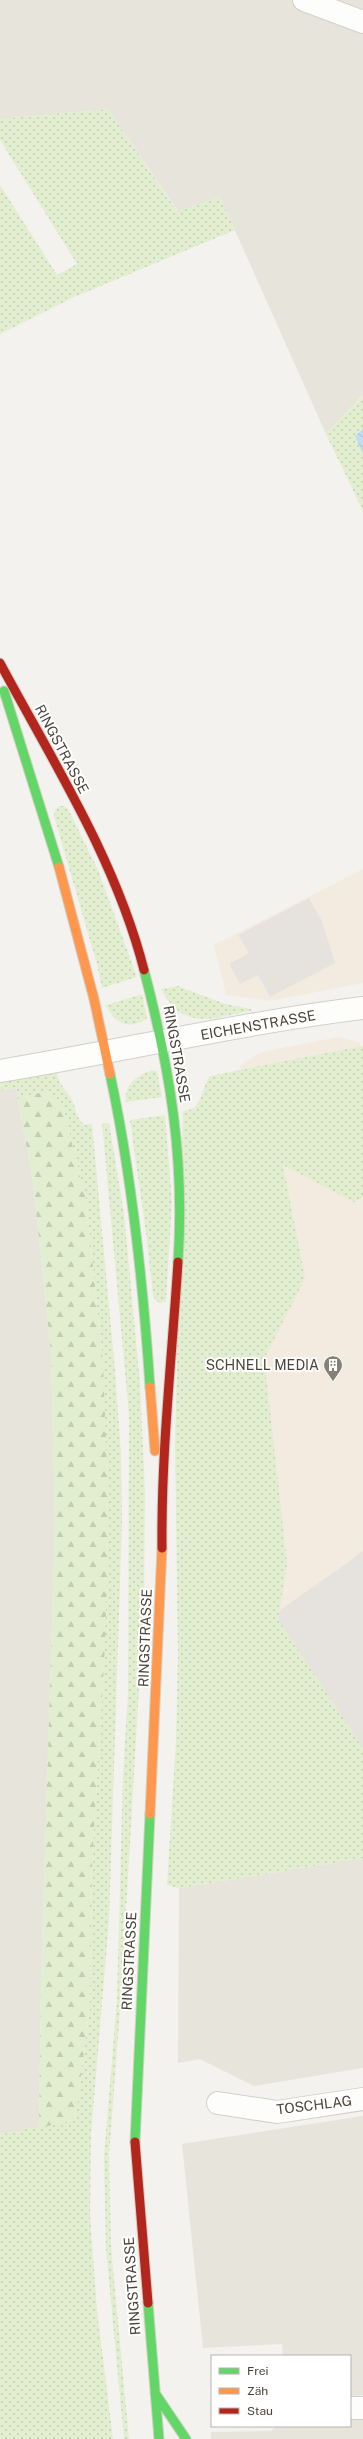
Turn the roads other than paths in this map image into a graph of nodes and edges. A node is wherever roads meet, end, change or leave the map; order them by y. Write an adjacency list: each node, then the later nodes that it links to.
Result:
1 (304, 0): 2 (street)
2 (363, 22)
3 (0, 663): 6 (main road, RINGSTRASSE)
4 (0, 677): 7 (main road, RINGSTRASSE)
5 (363, 1008): 6 (street, EICHENSTRASSE)
6 (163, 1042): 7 (street, EICHENSTRASSE); 9 (main road, RINGSTRASSE)
7 (106, 1053): 8 (street, EICHENSTRASSE); 9 (main road, RINGSTRASSE)
8 (0, 1071)
9 (161, 1484): 12 (main road, RINGSTRASSE)
10 (363, 2099): 11 (street, TOSCHLAG)
11 (218, 2103)
12 (154, 2392): 15 (main road, RINGSTRASSE); 16 (main road)
13 (351, 2408): 14 (street)
14 (363, 2408)
15 (159, 2439)
16 (186, 2439)

